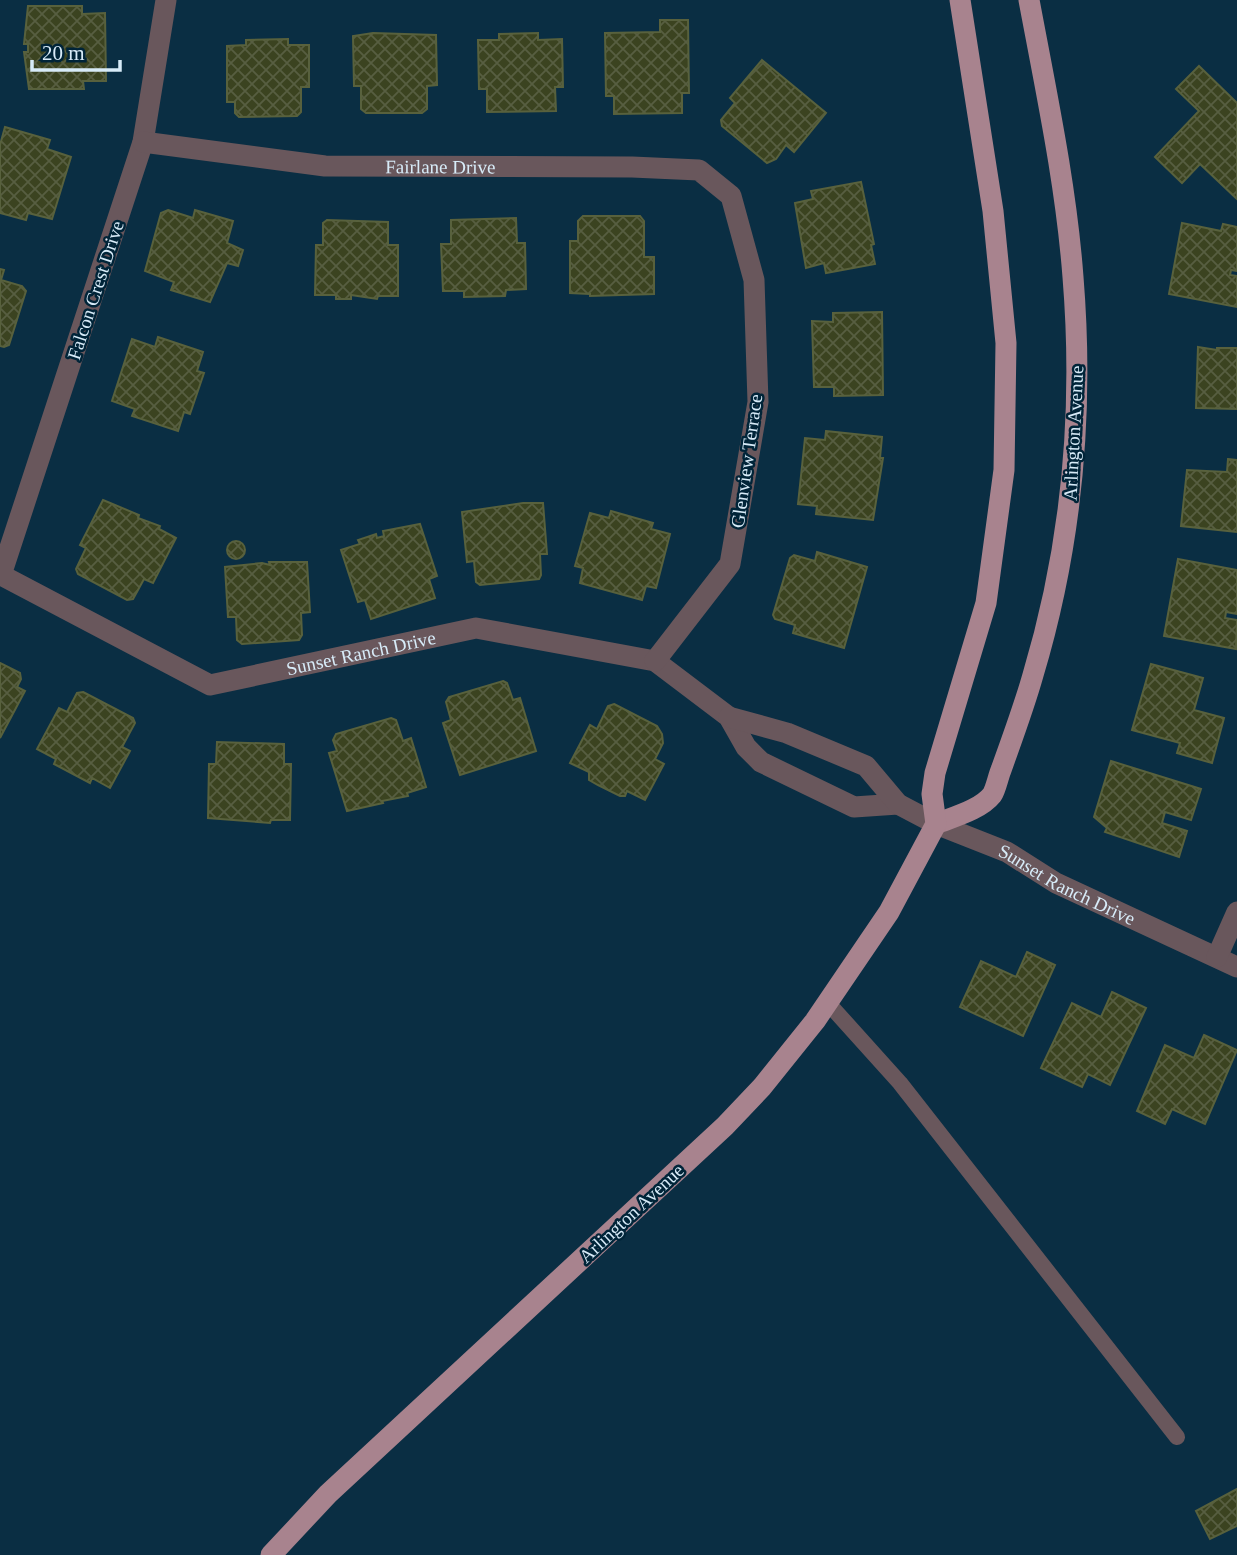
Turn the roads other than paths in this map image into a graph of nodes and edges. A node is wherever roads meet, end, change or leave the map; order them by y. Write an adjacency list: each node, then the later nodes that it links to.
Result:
1 (166, 0): 4 (street, Falcon Crest Drive)
2 (960, 0): 10 (main road)
3 (1029, 0): 10 (main road, Arlington Avenue)
4 (143, 142): 5 (street, Fairlane Drive); 6 (street, Falcon Crest Drive)
5 (731, 196): 7 (street, Glenview Terrace)
6 (1, 575): 7 (street, Sunset Ranch Drive)
7 (655, 661): 8 (street, Sunset Ranch Drive)
8 (729, 717): 9 (street, Sunset Ranch Drive); 9 (street, Sunset Ranch Drive)
9 (898, 804): 10 (street, Sunset Ranch Drive)
10 (936, 824): 12 (street, Sunset Ranch Drive); 14 (main road, Arlington Avenue)
11 (1237, 912): 12 (street)
12 (1216, 957): 13 (street, Sunset Ranch Drive)
13 (1237, 967)
14 (828, 1003): 15 (lane); 16 (main road, Arlington Avenue)
15 (1177, 1437)
16 (271, 1555)

